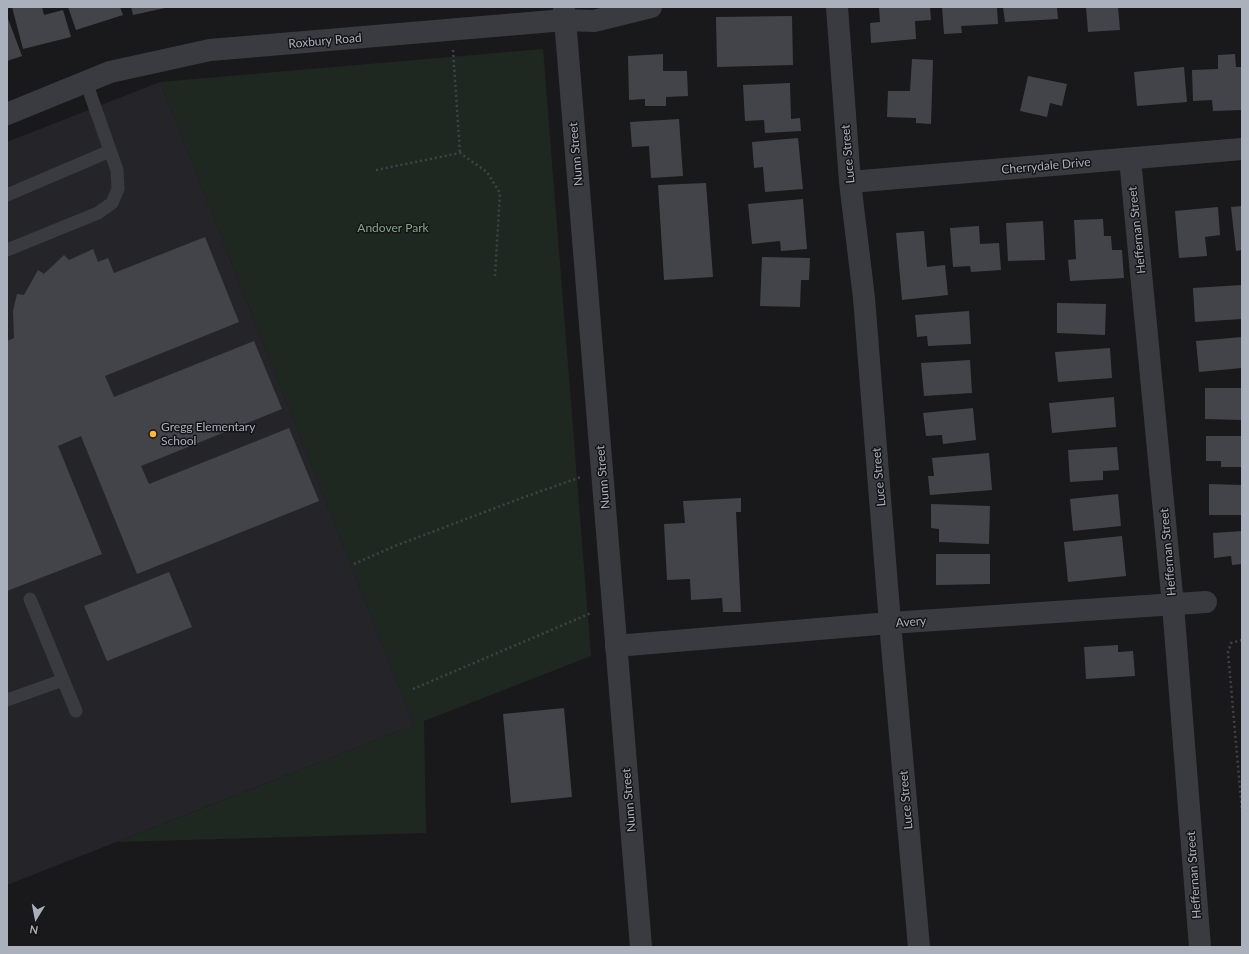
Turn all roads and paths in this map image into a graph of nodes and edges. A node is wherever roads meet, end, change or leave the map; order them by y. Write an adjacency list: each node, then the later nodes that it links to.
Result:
1 (651, 7): 3 (street, Roxbury Road)
2 (837, 7): 12 (street, Luce Street)
3 (564, 14): 4 (street, Roxbury Road); 16 (street, Nunn Street)
4 (452, 30): 5 (street, Roxbury Road); 9 (path)
5 (86, 82): 6 (street, Roxbury Road); 8 (lane)
6 (7, 114)
7 (1242, 150): 10 (street, Cherrydale Drive)
8 (110, 151): 13 (lane); 14 (lane)
9 (460, 154): 11 (path); 15 (path)
10 (1130, 158): 12 (street, Cherrydale Drive); 21 (street, Heffernan Street)
11 (376, 170)
12 (850, 182): 22 (street, Luce Street)
13 (7, 196)
14 (7, 250)
15 (495, 276)
16 (602, 470): 17 (path); 20 (street, Nunn Street)
17 (354, 564)
18 (30, 599): 25 (lane)
19 (1206, 602): 21 (street, Avery)
20 (613, 604): 24 (street, Nunn Street); 27 (path)
21 (1173, 605): 22 (street, Avery); 33 (street, Heffernan Street)
22 (890, 623): 24 (street, Avery); 32 (street, Luce Street)
23 (1242, 640): 30 (path)
24 (616, 646): 31 (street, Nunn Street)
25 (63, 680): 28 (lane); 29 (lane)
26 (7, 688): 28 (lane)
27 (413, 689)
28 (7, 700)
29 (76, 711)
30 (1242, 812)
31 (641, 947)
32 (919, 947)
33 (1200, 947)

